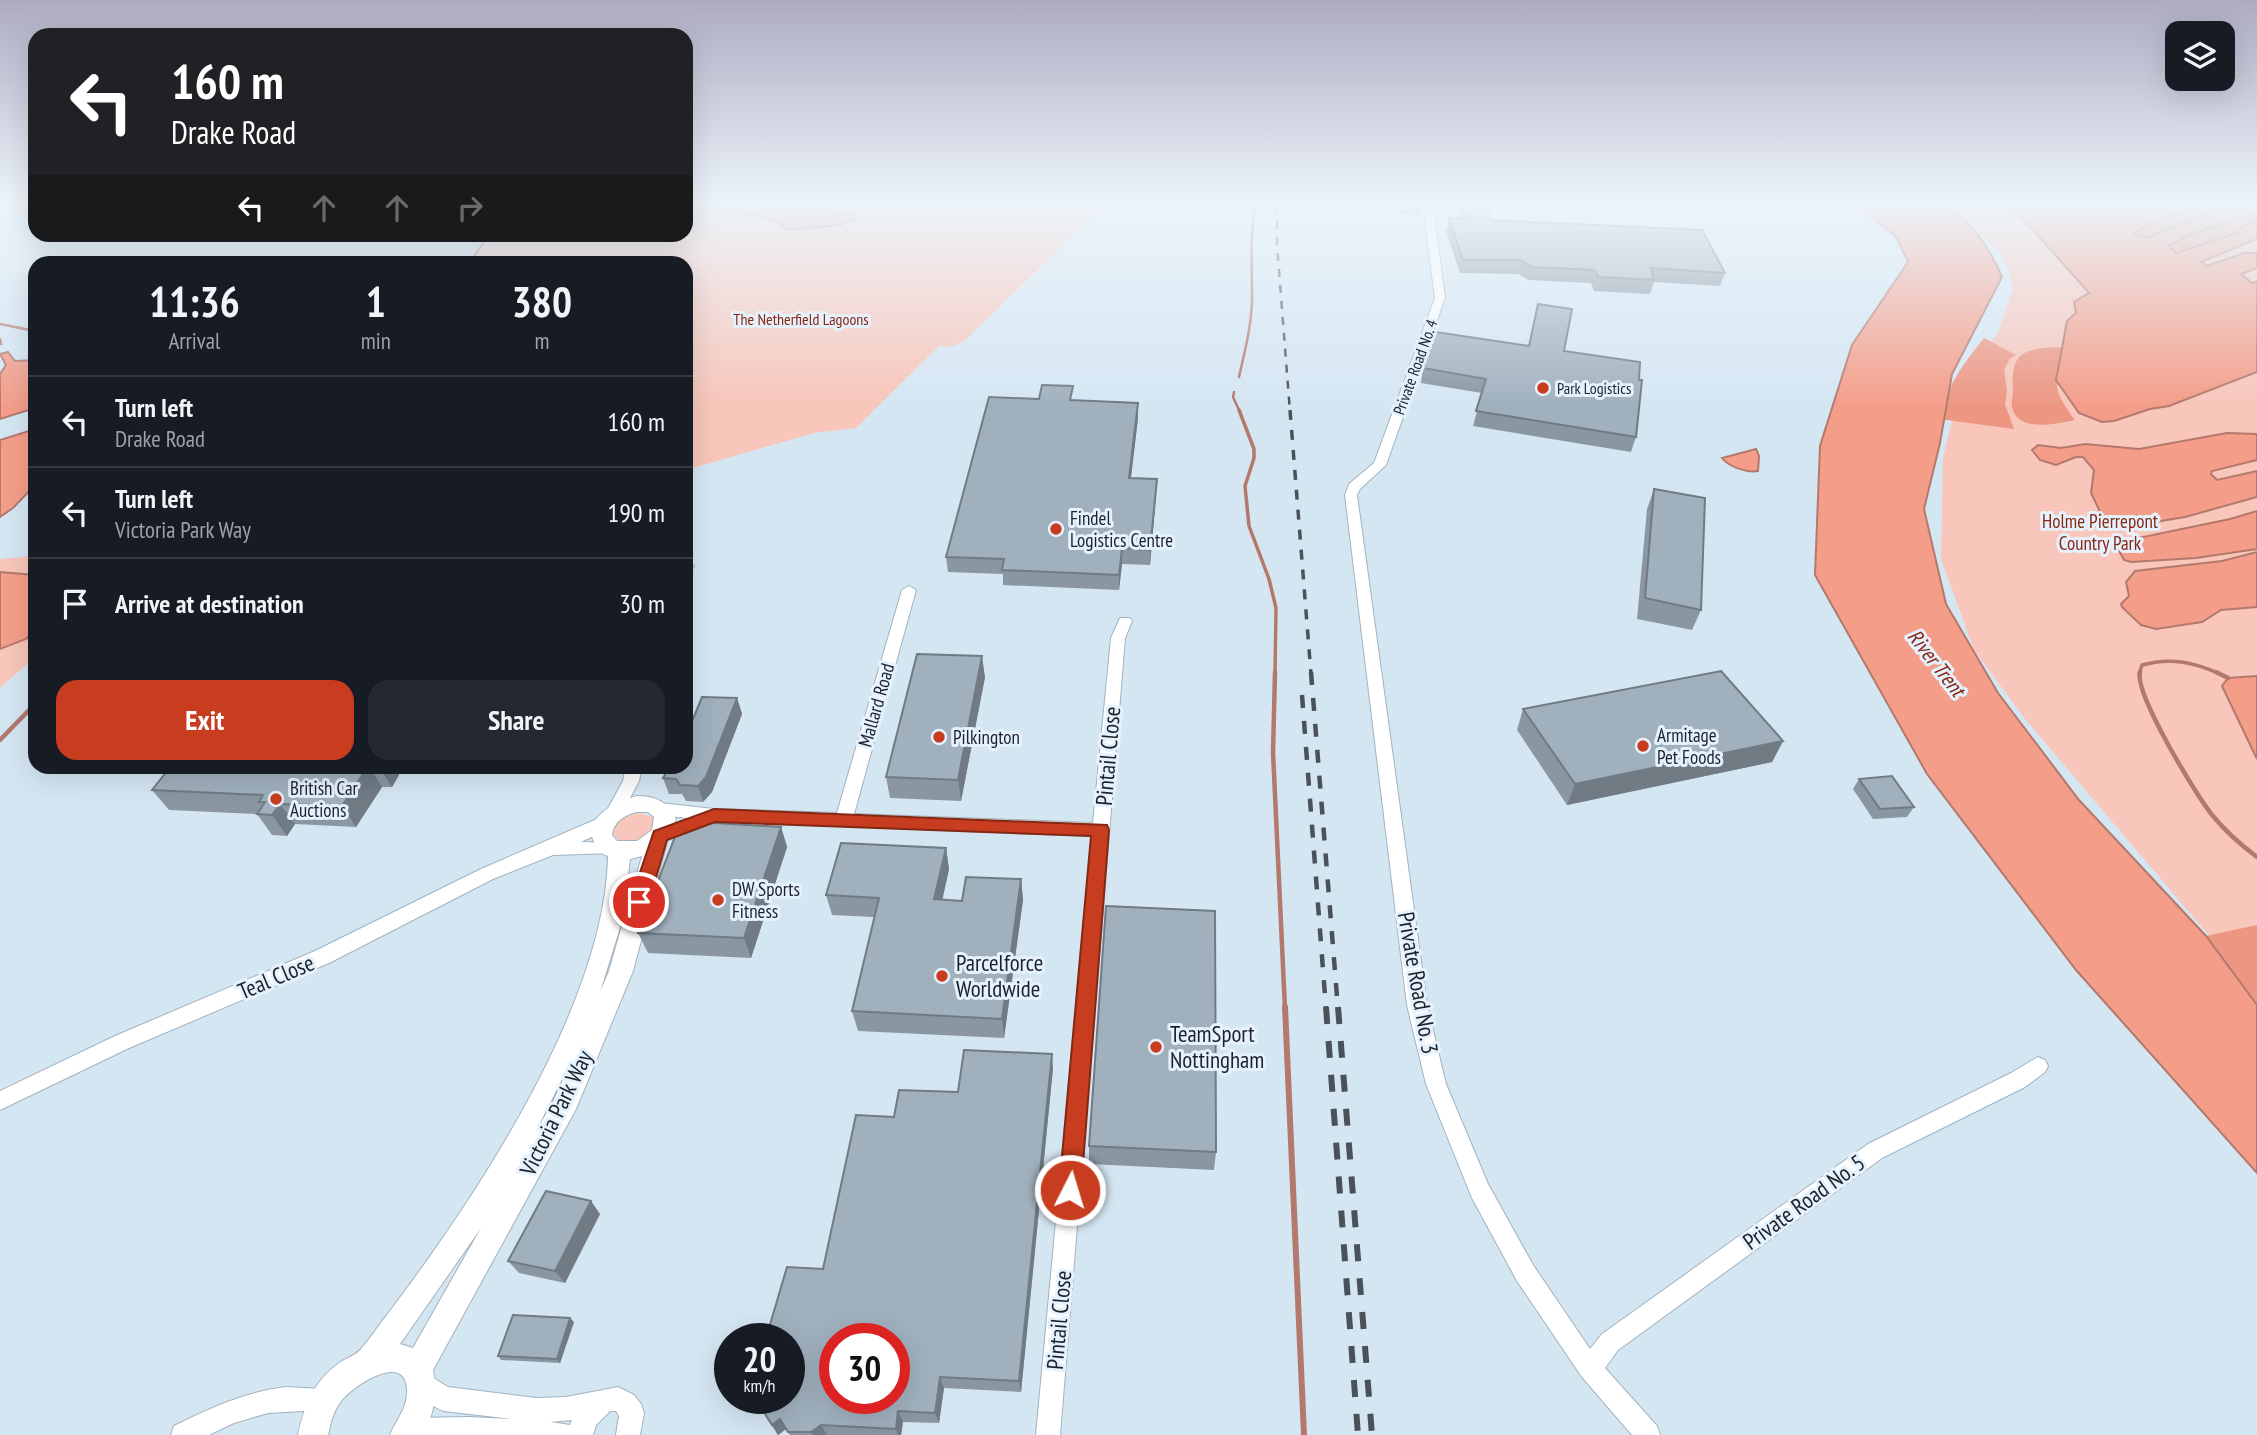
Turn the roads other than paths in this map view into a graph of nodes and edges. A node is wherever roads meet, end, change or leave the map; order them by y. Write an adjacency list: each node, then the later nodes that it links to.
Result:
1 (1437, 272): 2 (street, Private Road No. 4)
2 (1366, 479): 17 (street, Private Road No. 3)
3 (909, 590): 9 (street, Mallard Road)
4 (1125, 621): 10 (street, Pintail Close)
5 (633, 774): 6 (street); 8 (street)
6 (654, 806): 7 (street); 8 (street); 11 (street)
7 (714, 815): 9 (street); 11 (street)
8 (609, 818): 12 (street, Teal Close); 13 (street)
9 (844, 820): 10 (street)
10 (1101, 830): 27 (street, Pintail Close)
11 (658, 837): 13 (street); 18 (street, Victoria Park Way)
12 (550, 849): 13 (street, Teal Close); 15 (street, Teal Close)
13 (614, 850): 16 (street, Victoria Park Way)
14 (2038, 1066): 17 (street, Private Road No. 5)
15 (0, 1101)
16 (371, 1360): 18 (street); 19 (street, Victoria Park Way)
17 (1590, 1369): 28 (street, Private Road No. 3)
18 (420, 1377): 20 (street); 21 (street, Victoria Park Way)
19 (323, 1401): 22 (street); 23 (street, Victoria Park Way)
20 (596, 1404): 25 (street); 26 (street)
21 (407, 1432): 24 (street)
22 (183, 1435)
23 (313, 1435)
24 (565, 1435)
25 (581, 1435)
26 (628, 1435)
27 (1048, 1435)
28 (1648, 1435)

